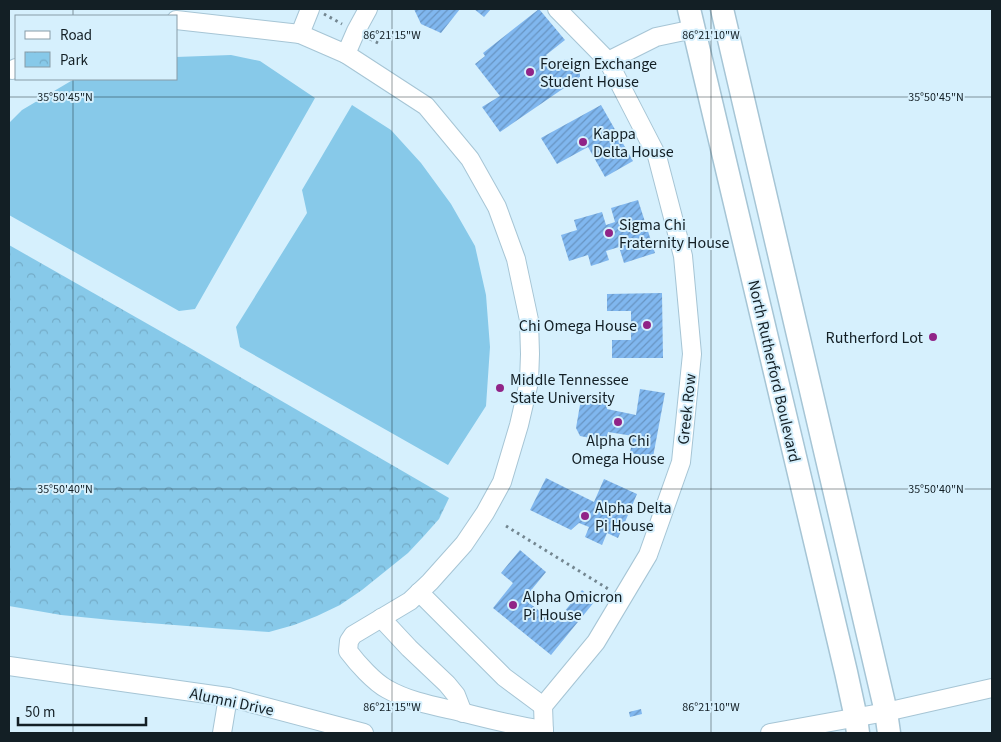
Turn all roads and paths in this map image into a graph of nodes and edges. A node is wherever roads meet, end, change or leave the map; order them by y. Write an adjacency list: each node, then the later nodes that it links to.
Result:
1 (310, 9): 7 (street)
2 (368, 9): 8 (street)
3 (557, 9): 9 (street, Greek Row)
4 (722, 9): 19 (main road, North Rutherford Boulevard)
5 (692, 19): 9 (street); 20 (main road, North Rutherford Boulevard)
6 (178, 20): 7 (street)
7 (300, 34): 8 (street)
8 (346, 54): 11 (street)
9 (608, 61): 17 (street, Greek Row)
10 (506, 526): 12 (path)
11 (419, 592): 13 (street); 17 (street)
12 (617, 594)
13 (381, 618): 18 (street); 18 (street)
14 (9, 666): 16 (street, Alumni Drive)
15 (992, 688): 19 (street)
16 (228, 697): 22 (street); 23 (street, Alumni Drive)
17 (543, 706): 21 (street)
18 (463, 713): 21 (street)
19 (888, 723): 20 (street)
20 (857, 725): 24 (street)
21 (544, 732)
22 (222, 733)
23 (364, 733)
24 (770, 733)

